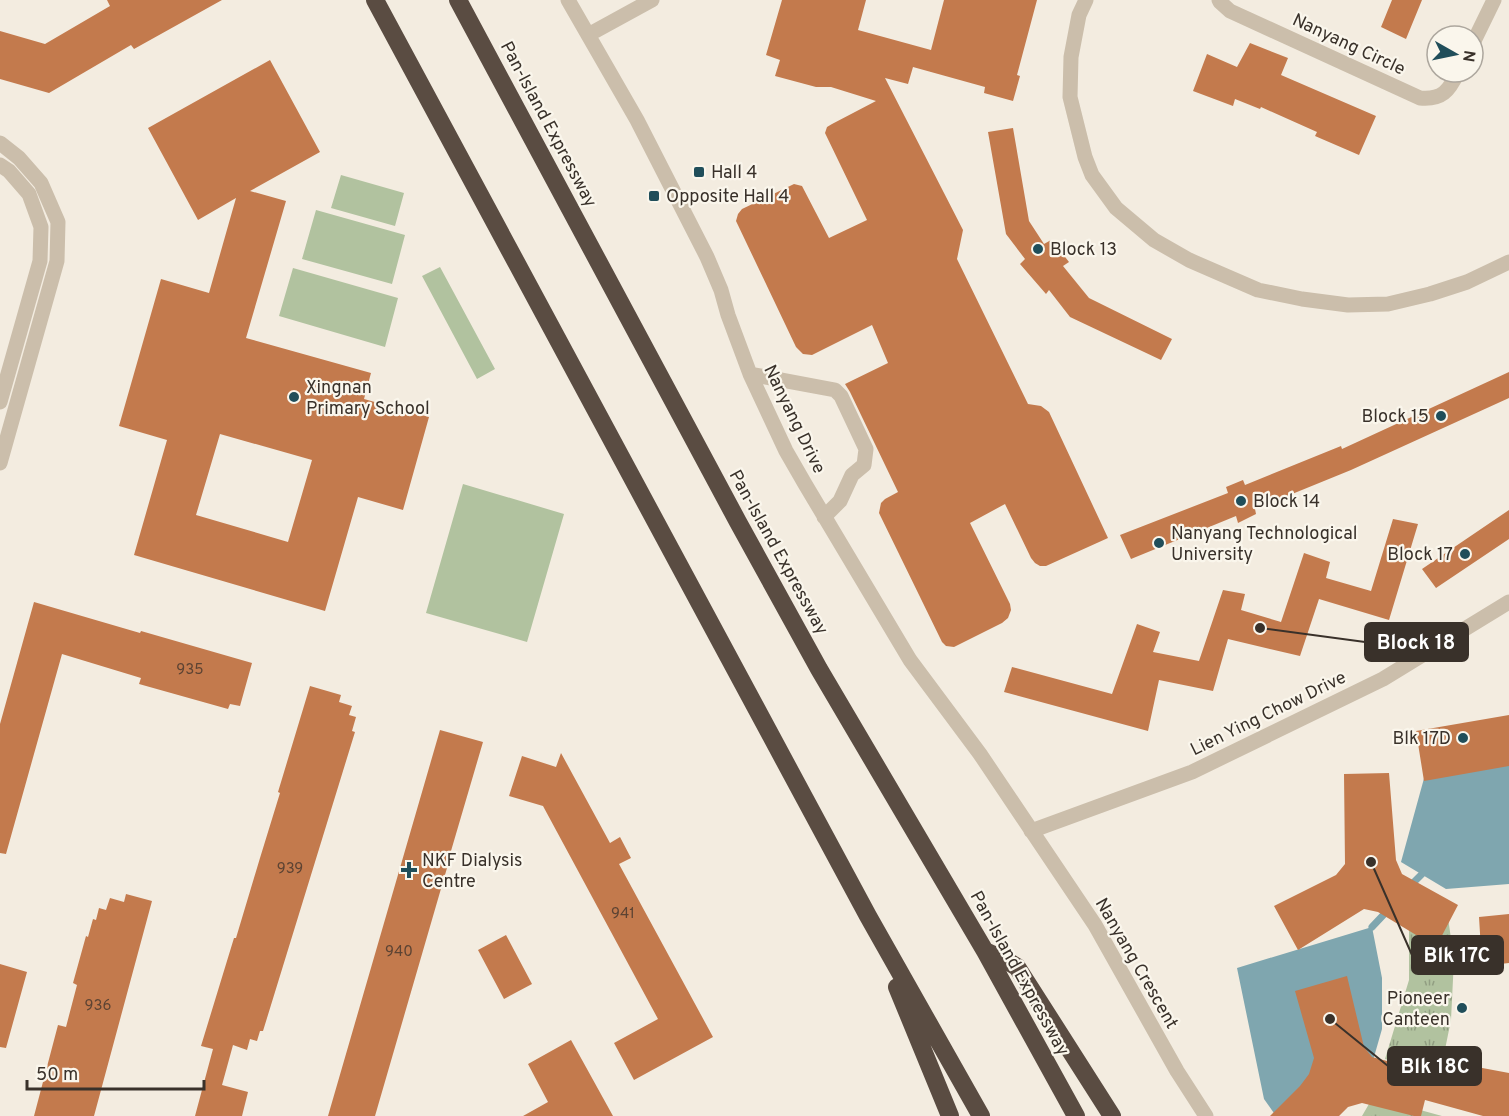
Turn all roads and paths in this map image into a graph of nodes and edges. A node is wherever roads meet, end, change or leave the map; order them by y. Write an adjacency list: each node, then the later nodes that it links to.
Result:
1 (370, 0): 21 (highway)
2 (375, 0): 21 (highway)
3 (458, 0): 22 (highway, Pan-Island Expressway)
4 (568, 0): 10 (street, Nanyang Drive)
5 (652, 0): 10 (street)
6 (1086, 0): 14 (street)
7 (1219, 0): 11 (street, Nanyang Circle)
8 (1494, 0): 9 (street)
9 (1482, 24)
10 (588, 35): 15 (street, Nanyang Drive)
11 (1452, 84)
12 (0, 142): 17 (street)
13 (0, 165): 16 (street)
14 (1509, 262)
15 (750, 374): 18 (street, Nanyang Drive); 18 (street)
16 (0, 402)
17 (0, 463)
18 (824, 516): 20 (street, Nanyang Drive)
19 (1509, 602): 20 (street, Lien Ying Chow Drive)
20 (1031, 831): 27 (street, Nanyang Crescent)
21 (868, 916): 23 (highway); 24 (highway)
22 (985, 951): 25 (highway, Pan-Island Expressway); 26 (highway)
23 (950, 1116)
24 (981, 1116)
25 (1076, 1116)
26 (1112, 1116)
27 (1206, 1116)

